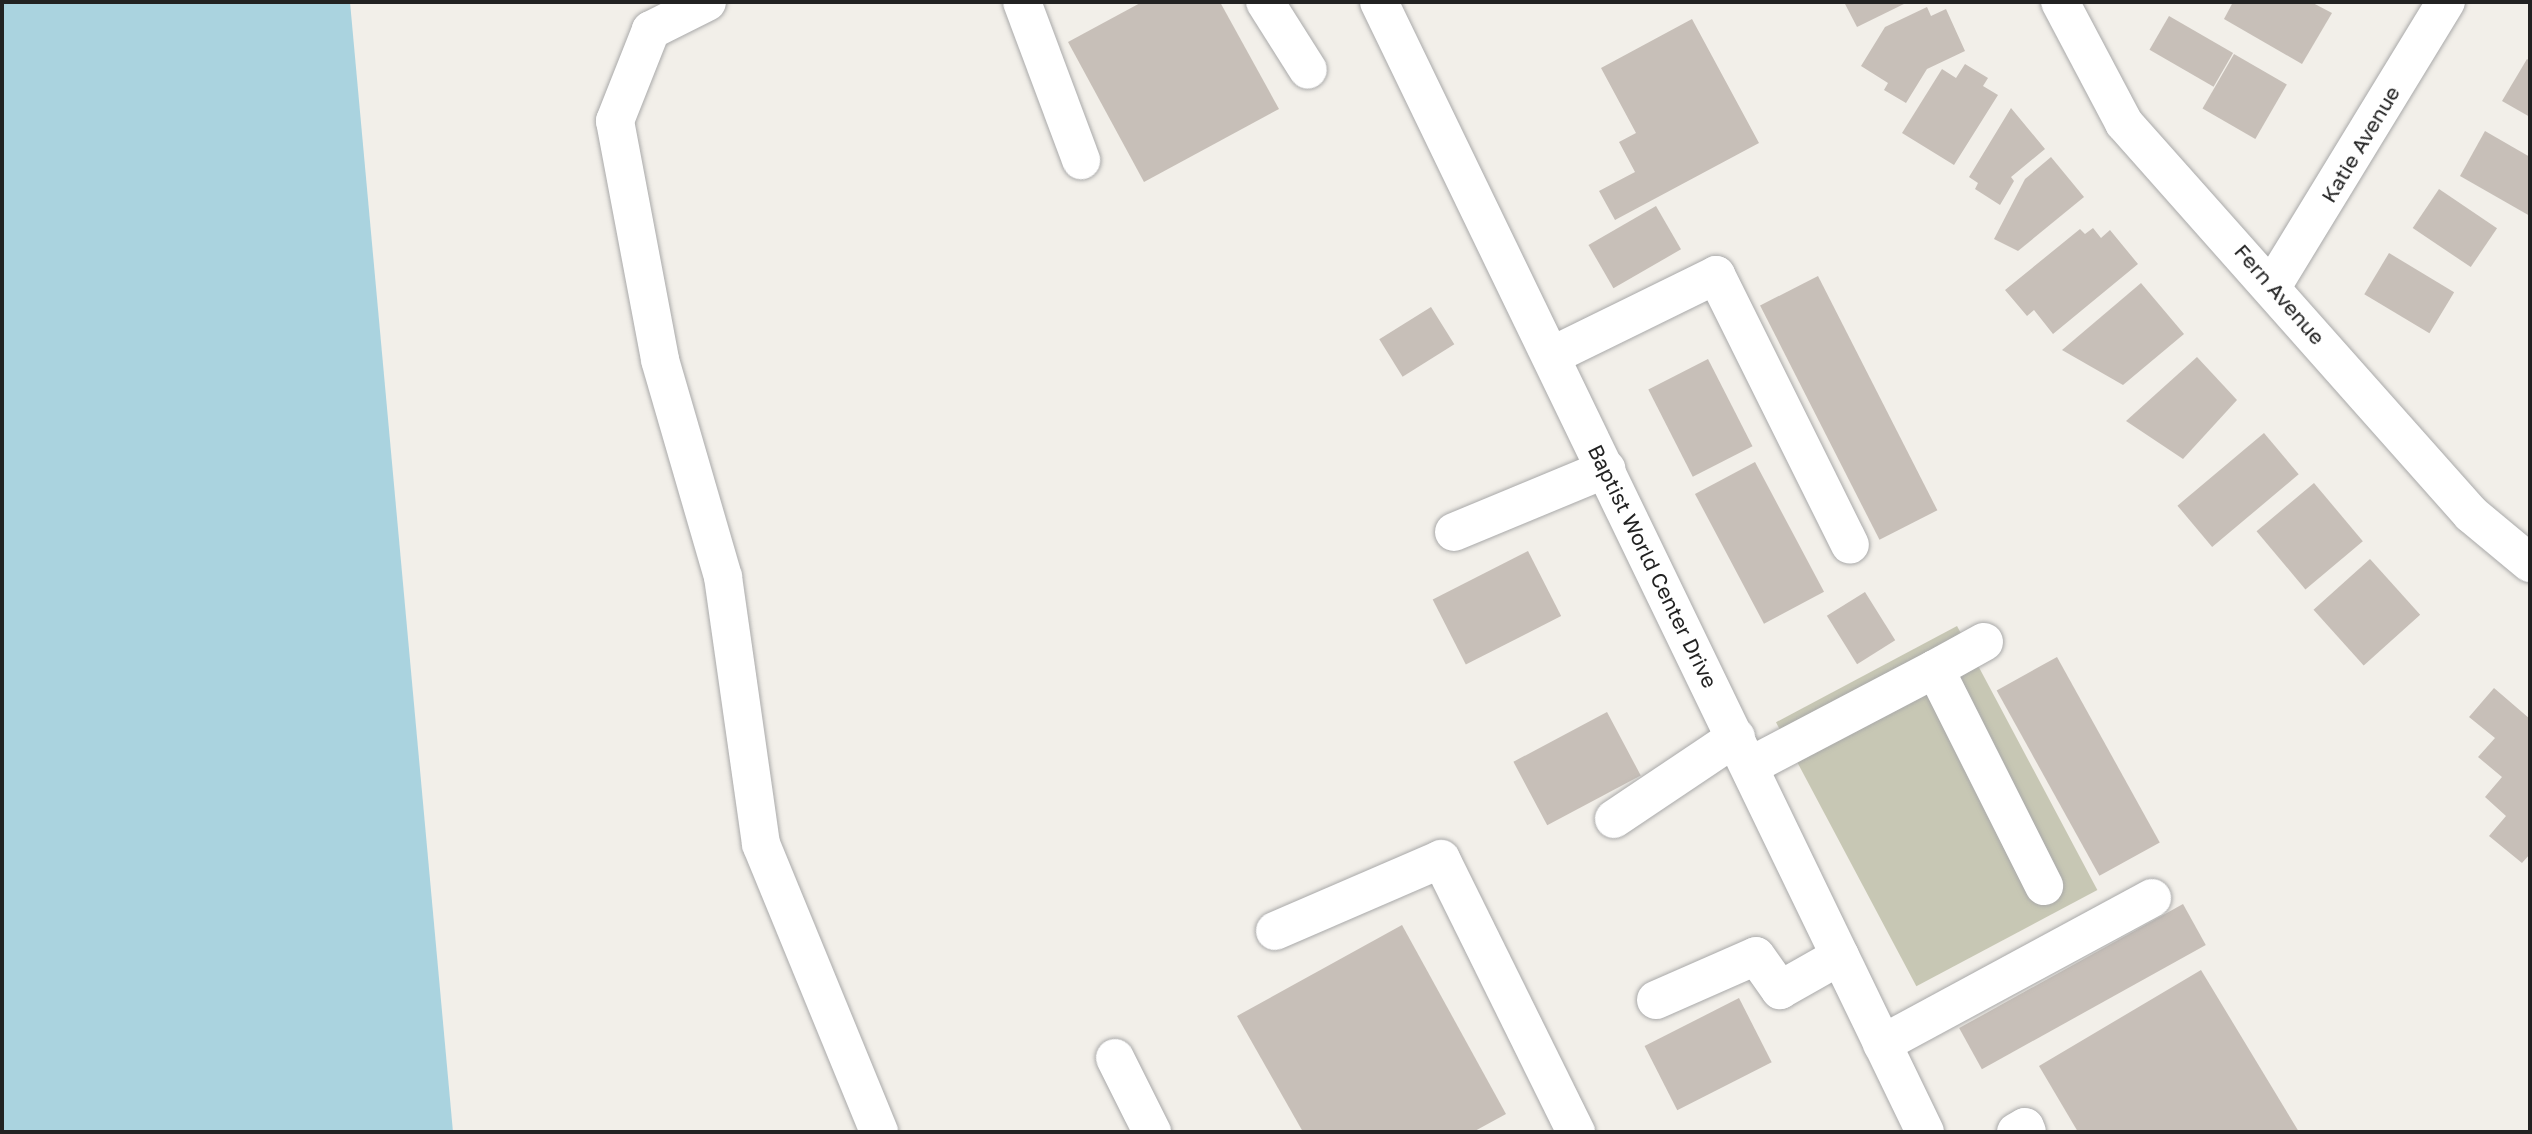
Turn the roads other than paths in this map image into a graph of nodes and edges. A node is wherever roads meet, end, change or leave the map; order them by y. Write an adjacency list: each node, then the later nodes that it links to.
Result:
1 (707, 2): 26 (street)
2 (1022, 2): 8 (street)
3 (1265, 2): 7 (street)
4 (1379, 2): 10 (street, Baptist World Center Drive)
5 (2060, 2): 9 (street, Fern Avenue)
6 (2446, 2): 9 (street, Katie Avenue)
7 (1308, 70)
8 (1081, 160)
9 (2273, 285): 14 (street, Fern Avenue)
10 (1551, 356): 11 (street, Baptist World Center Drive); 13 (street)
11 (1606, 468): 12 (street); 17 (street, Baptist World Center Drive)
12 (1454, 532)
13 (1850, 545)
14 (2530, 563)
15 (1984, 642): 16 (street)
16 (1935, 669): 17 (street); 19 (street)
17 (1743, 752): 18 (street); 22 (street, Baptist World Center Drive)
18 (1614, 819)
19 (2044, 886)
20 (2152, 898): 24 (street)
21 (1275, 932): 28 (street)
22 (1840, 956): 23 (street); 24 (street, Baptist World Center Drive)
23 (1656, 1000)
24 (1882, 1044): 29 (street, Baptist World Center Drive)
25 (1115, 1058): 27 (street)
26 (879, 1132)
27 (1152, 1132)
28 (1576, 1132)
29 (1925, 1132)
30 (2016, 1132): 31 (street)
31 (2027, 1132)

